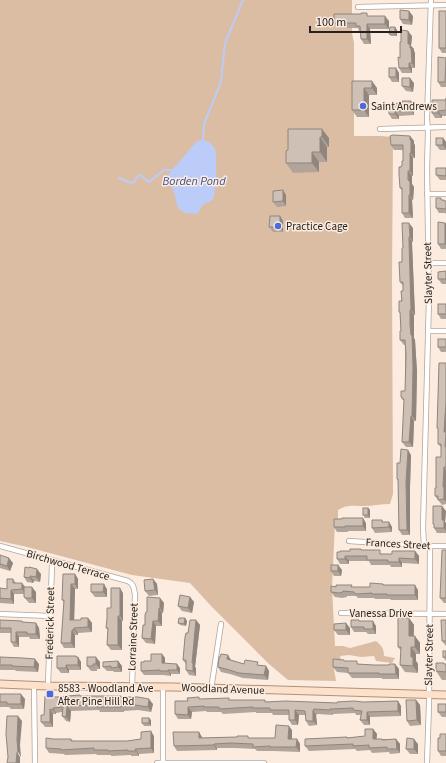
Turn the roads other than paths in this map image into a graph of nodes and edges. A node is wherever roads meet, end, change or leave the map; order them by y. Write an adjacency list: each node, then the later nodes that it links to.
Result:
1 (431, 2): 2 (street); 3 (street); 5 (street, Slayter Street)
2 (446, 5)
3 (358, 7)
4 (446, 127): 5 (street)
5 (427, 128): 6 (street); 7 (street, Slayter Street)
6 (380, 129)
7 (427, 194): 8 (street); 9 (street, Slayter Street)
8 (446, 194)
9 (429, 263): 10 (street); 11 (street, Slayter Street)
10 (446, 263)
11 (428, 331): 12 (street); 15 (street, Slayter Street)
12 (446, 331)
13 (349, 541): 15 (street, Frances Street)
14 (0, 546): 18 (street, Birchwood Terrace)
15 (424, 546): 16 (street, Frances Street)
16 (430, 546): 17 (street, Frances Street); 21 (street, Slayter Street)
17 (446, 546)
18 (53, 561): 19 (street, Birchwood Terrace); 24 (street, Frederick Street)
19 (134, 588): 29 (street, Lorraine Street)
20 (341, 613): 21 (street, Vanessa Drive)
21 (429, 613): 23 (street, Vanessa Drive); 32 (street, Slayter Street)
22 (0, 614): 24 (street)
23 (446, 614)
24 (51, 616): 28 (street, Frederick Street)
25 (221, 624): 31 (street)
26 (0, 684): 27 (main road, Woodland Avenue)
27 (34, 686): 28 (main road, Woodland Avenue); 34 (street)
28 (48, 686): 29 (main road, Woodland Avenue)
29 (132, 687): 30 (main road, Woodland Avenue)
30 (163, 688): 31 (main road, Woodland Avenue); 36 (street)
31 (210, 688): 32 (main road, Woodland Avenue)
32 (429, 694): 33 (main road, Woodland Avenue); 38 (street, Slayter Street)
33 (446, 695)
34 (35, 763)
35 (157, 763): 36 (street)
36 (163, 763): 37 (street)
37 (264, 763)
38 (427, 763)

